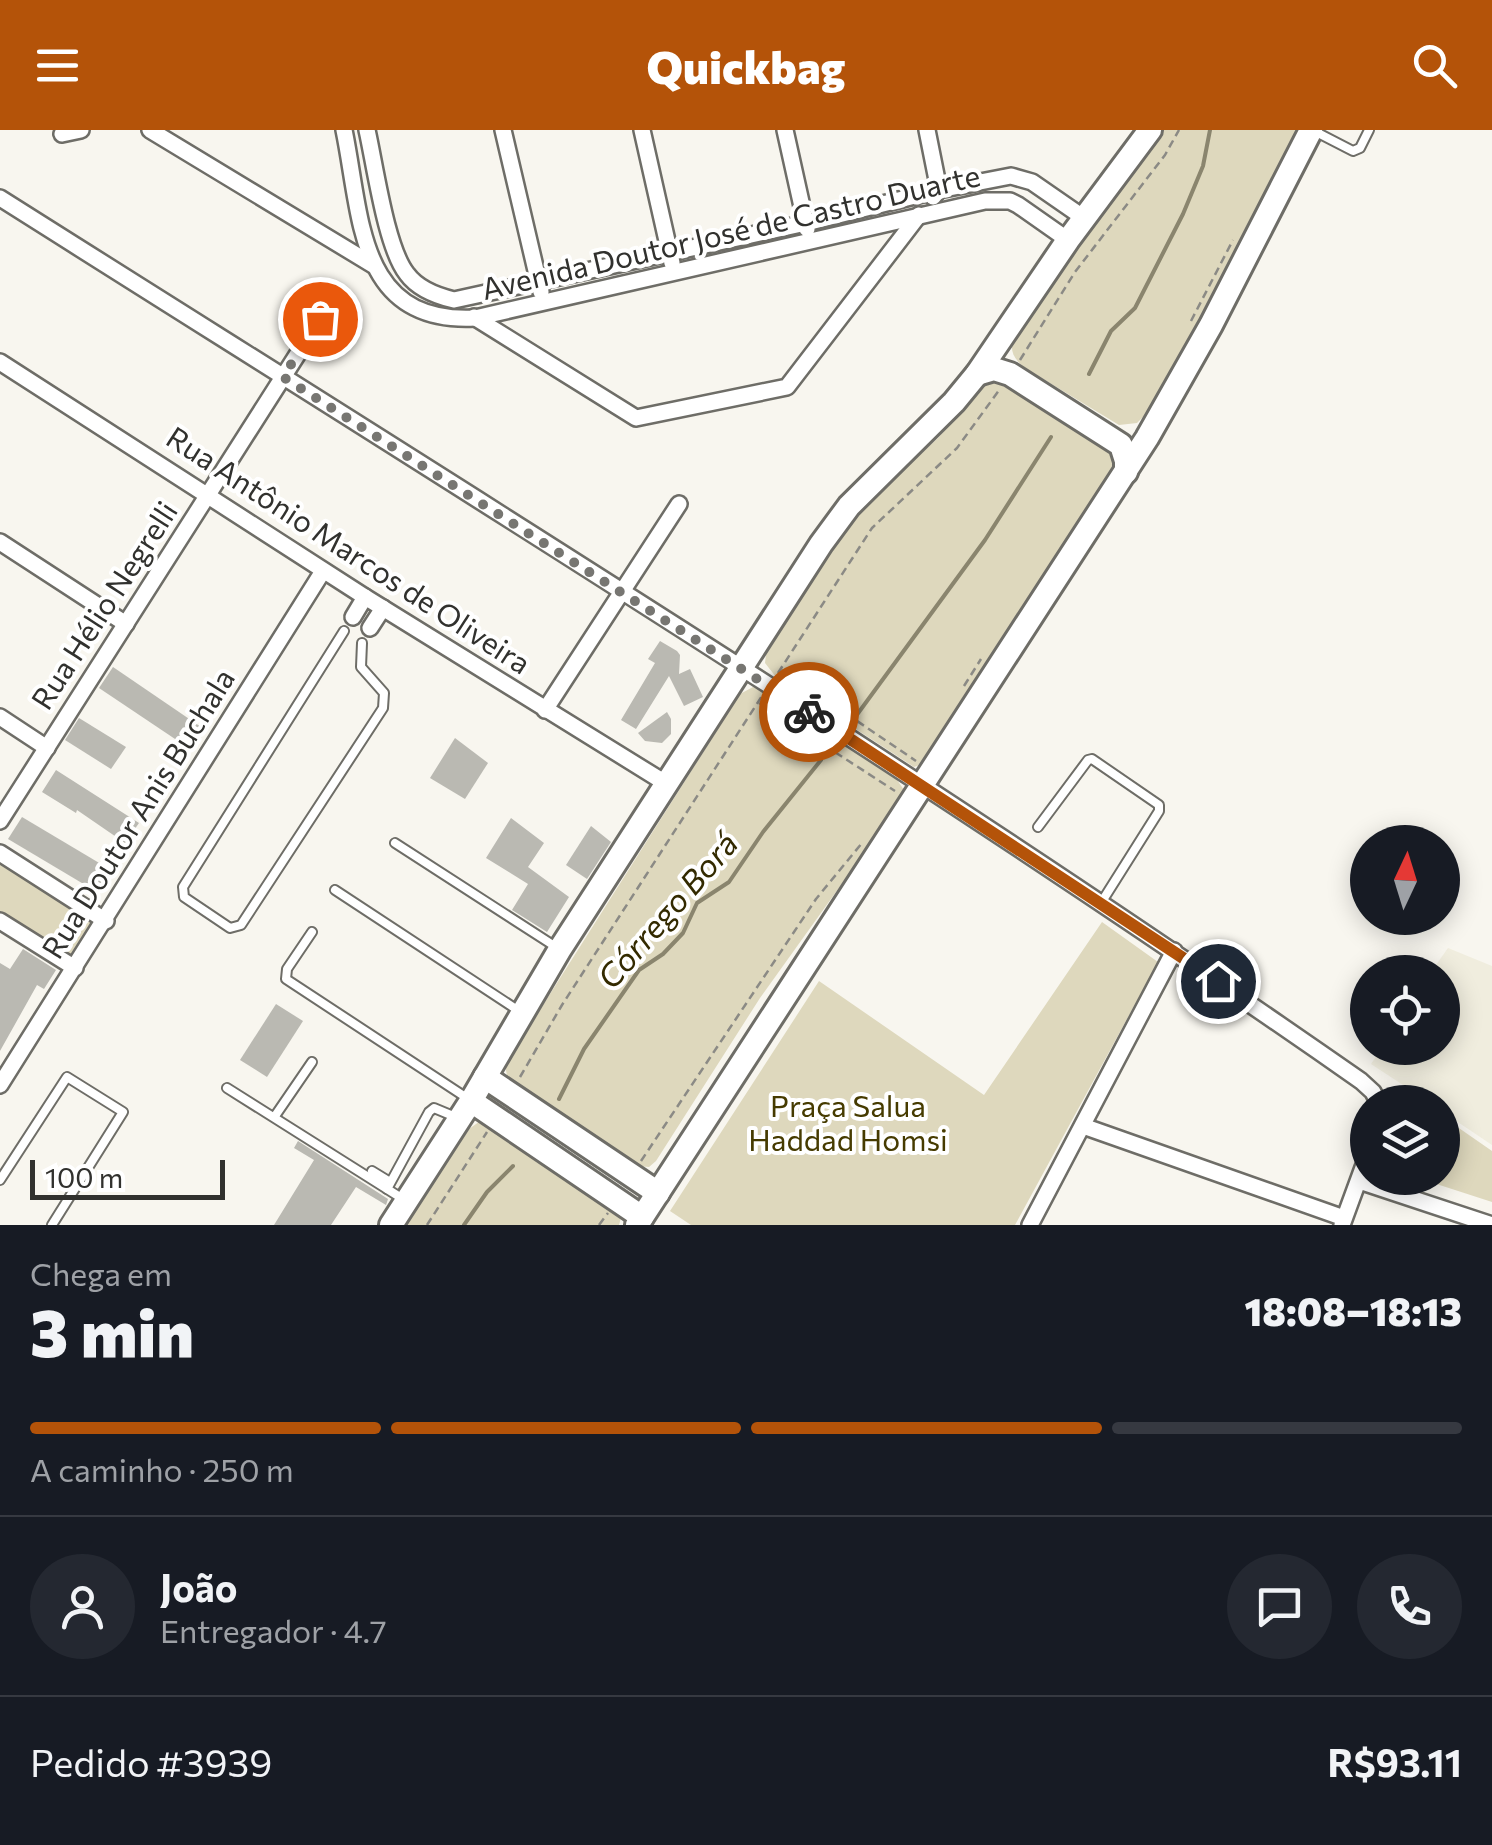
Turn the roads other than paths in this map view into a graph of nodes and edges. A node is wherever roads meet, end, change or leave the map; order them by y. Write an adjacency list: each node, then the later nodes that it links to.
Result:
1 (81, 130): 13 (street)
2 (150, 130): 14 (street)
3 (173, 130): 14 (street)
4 (344, 130): 25 (street, Avenida Doutor José de Castro Duarte)
5 (367, 130): 24 (street, Avenida Doutor José de Castro Duarte)
6 (503, 130): 30 (street)
7 (642, 130): 27 (street)
8 (785, 130): 21 (street)
9 (926, 130): 16 (street)
10 (1150, 130): 20 (main road)
11 (1311, 130): 12 (lane); 42 (main road)
12 (1369, 130)
13 (62, 134)
14 (179, 148): 26 (street)
15 (1011, 176): 16 (street, Avenida Doutor José de Castro Duarte); 18 (street); 20 (street, Avenida Doutor José de Castro Duarte)
16 (940, 190): 19 (street); 21 (street, Avenida Doutor José de Castro Duarte)
17 (0, 198): 40 (street)
18 (1010, 201): 19 (street, Avenida Doutor José de Castro Duarte); 22 (street, Avenida Doutor José de Castro Duarte)
19 (918, 216): 23 (street, Avenida Doutor José de Castro Duarte); 37 (street)
20 (1084, 218): 22 (main road)
21 (806, 223): 23 (street); 27 (street, Avenida Doutor José de Castro Duarte)
22 (1068, 240): 36 (main road)
23 (810, 242): 29 (street, Avenida Doutor José de Castro Duarte)
24 (393, 244): 25 (street); 31 (street, Avenida Doutor José de Castro Duarte)
25 (368, 248): 26 (street); 28 (street, Avenida Doutor José de Castro Duarte)
26 (349, 249): 28 (street)
27 (670, 253): 29 (street); 30 (street, Avenida Doutor José de Castro Duarte)
28 (373, 265): 34 (street, Avenida Doutor José de Castro Duarte)
29 (674, 271): 32 (street, Avenida Doutor José de Castro Duarte)
30 (538, 283): 31 (street, Avenida Doutor José de Castro Duarte); 32 (street)
31 (447, 299): 34 (street)
32 (543, 301): 33 (street, Avenida Doutor José de Castro Duarte)
33 (520, 307): 34 (street, Avenida Doutor José de Castro Duarte); 37 (street)
34 (475, 318): 37 (street)
35 (320, 319): 40 (street, Rua Hélio Negrelli)
36 (1001, 341): 39 (main road); 41 (main road)
37 (514, 342)
38 (0, 362): 45 (street, Rua Antônio Marcos de Oliveira)
39 (978, 374): 41 (main road); 55 (main road)
40 (283, 377): 45 (street, Rua Hélio Negrelli); 49 (street)
41 (1008, 381): 43 (main road)
42 (1147, 438): 43 (main road); 44 (main road)
43 (1121, 445): 44 (main road)
44 (1126, 472): 59 (main road)
45 (209, 494): 48 (street, Rua Antônio Marcos de Oliveira); 52 (street, Rua Hélio Negrelli)
46 (679, 504): 49 (street)
47 (0, 542): 52 (street)
48 (323, 570): 50 (street, Rua Antônio Marcos de Oliveira); 67 (street, Rua Doutor Anis Buchala)
49 (620, 589): 55 (street); 56 (street)
50 (365, 597): 51 (street, Rua Antônio Marcos de Oliveira); 53 (street)
51 (383, 608): 54 (street); 56 (street, Rua Antônio Marcos de Oliveira)
52 (126, 624): 58 (street, Rua Hélio Negrelli)
53 (346, 628): 53 (lane)
54 (370, 628)
55 (742, 668): 59 (street); 60 (main road)
56 (544, 710): 60 (street, Rua Antônio Marcos de Oliveira)
57 (0, 718): 58 (street)
58 (47, 748): 61 (street, Rua Hélio Negrelli)
59 (916, 781): 66 (street); 85 (main road)
60 (667, 784): 70 (main road)
61 (0, 821)
62 (1038, 827): 66 (lane)
63 (395, 843): 70 (lane)
64 (0, 853): 67 (street)
65 (335, 890): 73 (lane)
66 (1101, 903): 71 (street)
67 (106, 920): 72 (street, Rua Doutor Anis Buchala)
68 (0, 921): 72 (street)
69 (312, 932): 79 (lane)
70 (560, 949): 73 (main road)
71 (1174, 952): 77 (street); 81 (street)
72 (75, 968): 76 (street, Rua Doutor Anis Buchala)
73 (523, 1014): 75 (main road)
74 (312, 1062): 80 (lane)
75 (485, 1078): 79 (main road); 85 (main road)
76 (0, 1085)
77 (1365, 1085)
78 (227, 1088): 80 (lane)
79 (466, 1110): 84 (main road); 89 (main road)
80 (275, 1116): 84 (lane)
81 (1082, 1126): 88 (street); 93 (street)
82 (372, 1171): 84 (lane)
83 (0, 1180): 91 (lane)
84 (394, 1191): 92 (main road)
85 (658, 1193): 89 (main road)
86 (1353, 1195): 88 (street)
87 (1402, 1195): 90 (street)
88 (1343, 1221)
89 (645, 1222)
90 (1492, 1224)
91 (52, 1225)
92 (391, 1225)
93 (1030, 1225)

